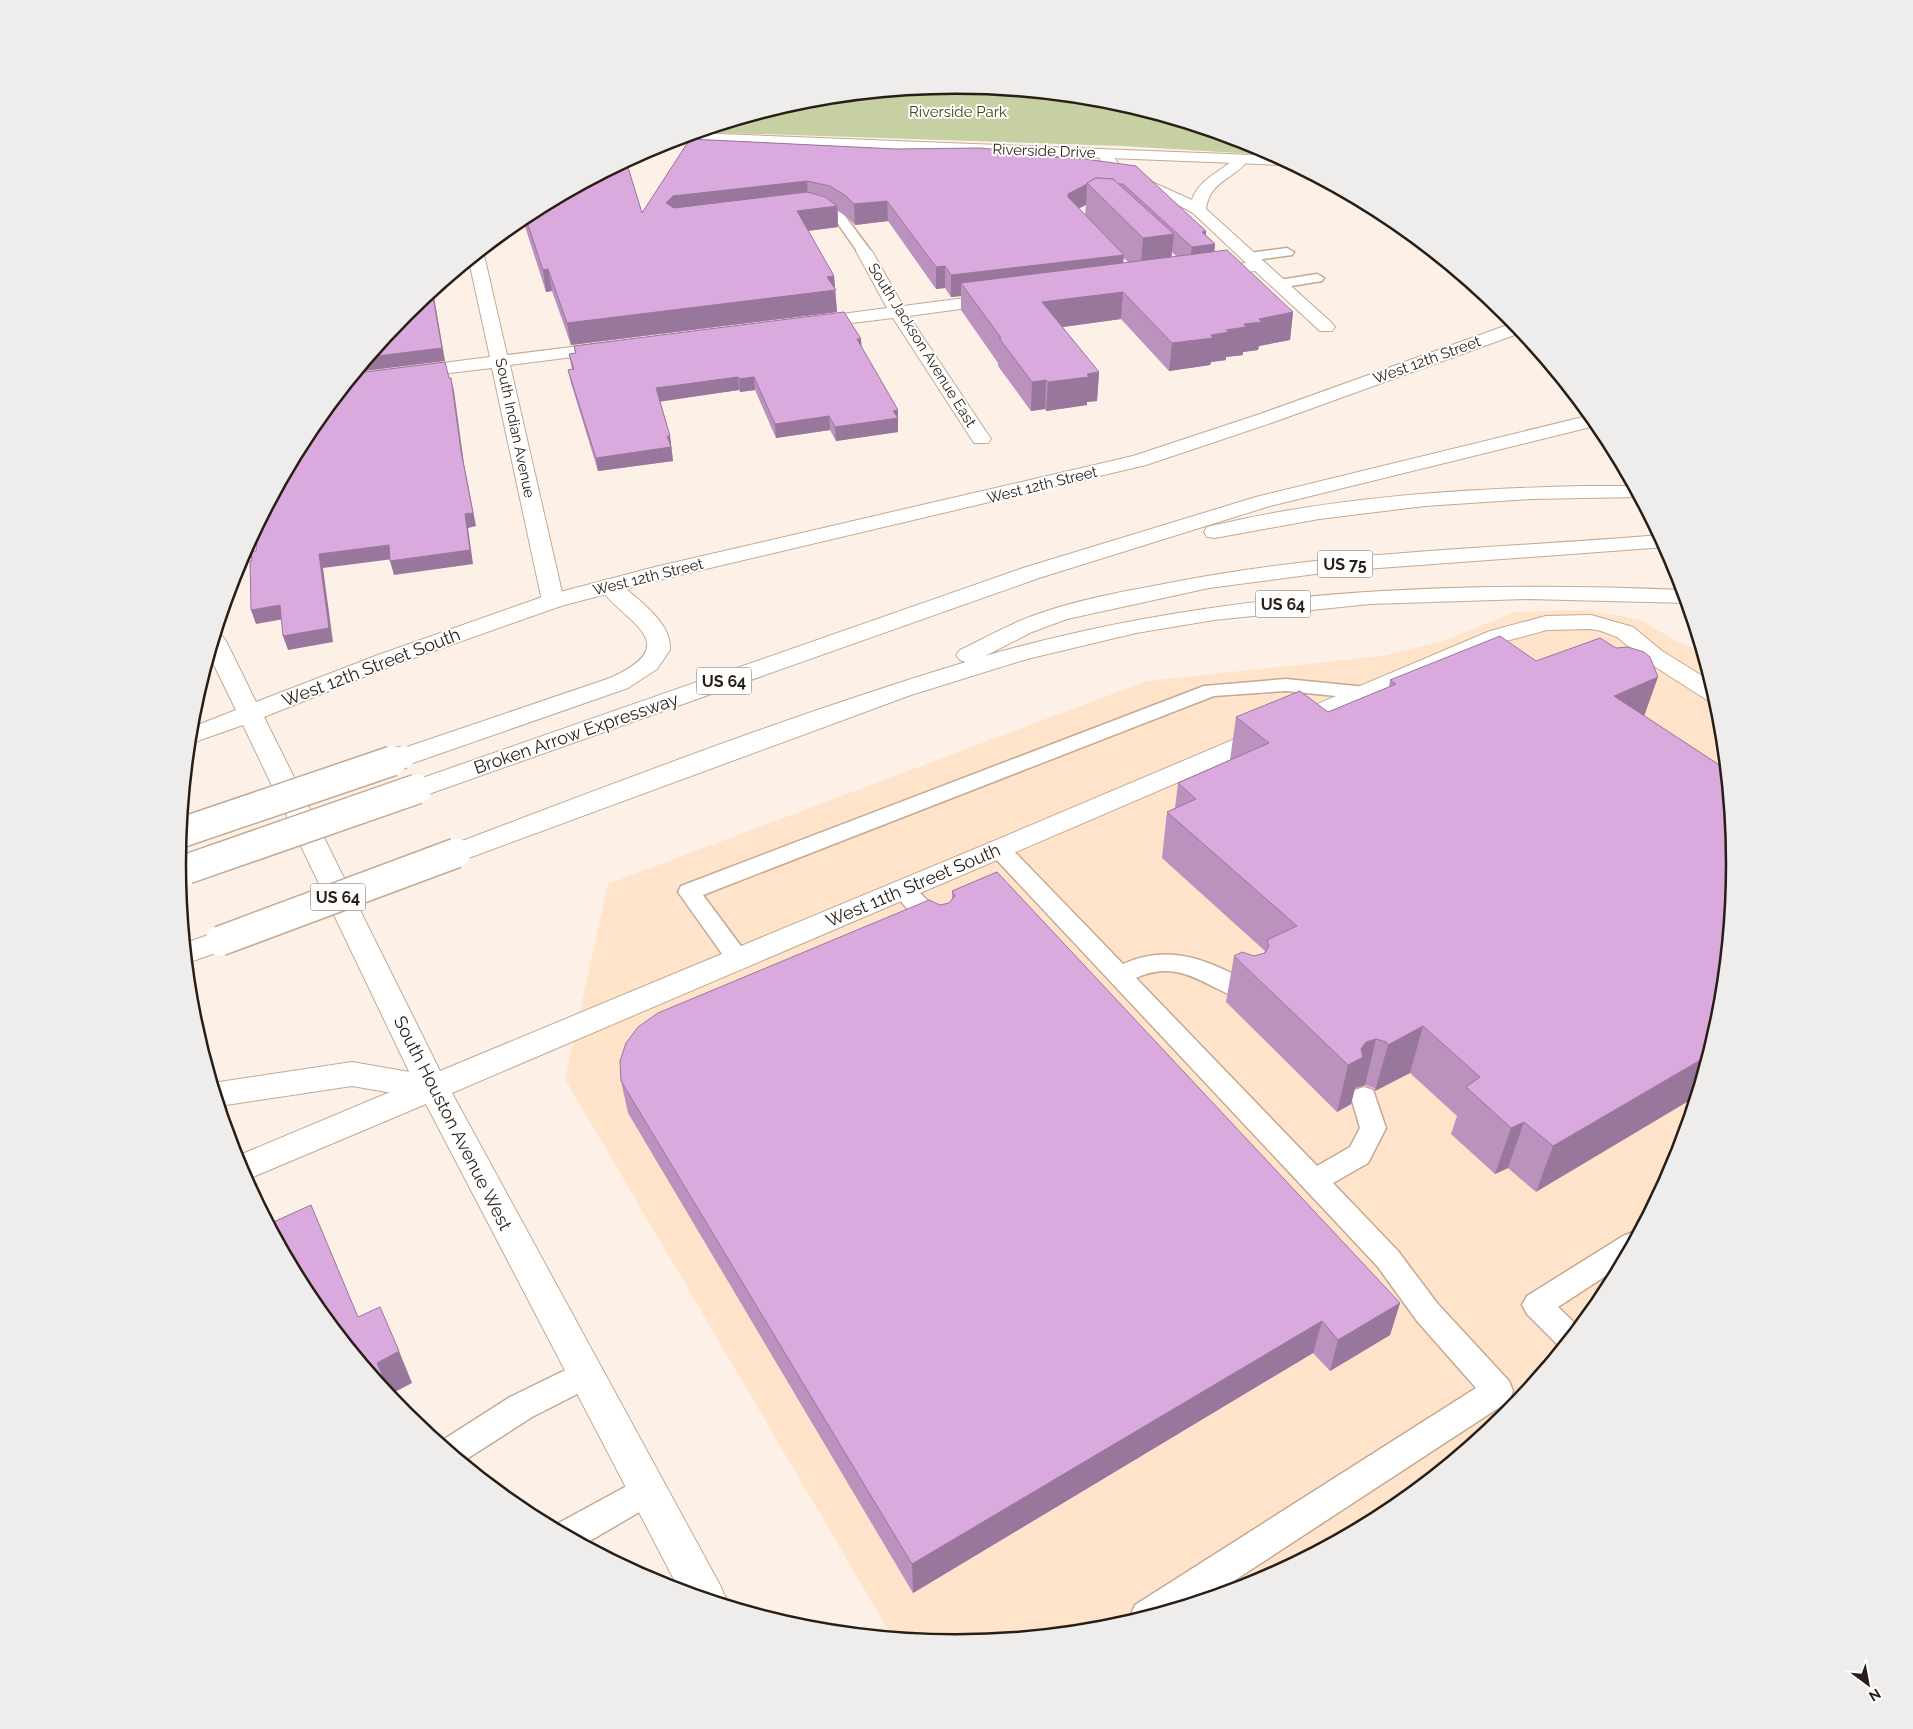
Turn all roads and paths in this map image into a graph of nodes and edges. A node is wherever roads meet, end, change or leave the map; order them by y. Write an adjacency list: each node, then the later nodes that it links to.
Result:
1 (701, 138): 2 (main road, Riverside Drive)
2 (1105, 154): 3 (main road, Riverside Drive); 6 (main road)
3 (1242, 159): 4 (main road, Riverside Drive); 6 (main road)
4 (1268, 160)
5 (799, 208): 7 (lane)
6 (1198, 210): 10 (main road)
7 (864, 251): 15 (main road, South Jackson Avenue East)
8 (1287, 252): 10 (lane)
9 (477, 261): 20 (main road, South Indian Avenue)
10 (1254, 261): 11 (main road); 13 (main road)
11 (1195, 274)
12 (1317, 278): 13 (lane)
13 (1279, 284): 17 (main road)
14 (1013, 297): 15 (main road)
15 (898, 312): 16 (main road); 23 (main road, South Jackson Avenue East)
16 (798, 324)
17 (1326, 327)
18 (1512, 330): 27 (main road, West 12th Street)
19 (628, 345): 20 (main road)
20 (500, 361): 21 (main road); 29 (main road, South Indian Avenue)
21 (358, 379)
22 (1587, 422): 26 (main road)
23 (981, 440)
24 (1631, 492): 26 (main road, US 64)
25 (1656, 542): 32 (main road, US 75)
26 (1031, 573): 38 (main road, Broken Arrow Expressway / US 64, bridge)
27 (609, 586): 29 (main road, West 12th Street); 36 (main road, bridge)
28 (1679, 597): 32 (main road, US 64)
29 (553, 601): 34 (main road, West 12th Street South)
30 (215, 654): 34 (main road, South Houston Avenue West)
31 (1706, 689): 33 (main road, West 11th Street South)
32 (889, 692): 41 (main road, US 64, bridge)
33 (1366, 692): 37 (main road, West 11th Street South); 42 (lane)
34 (250, 714): 35 (main road, West 12th Street South); 45 (main road, South Houston Avenue West)
35 (197, 734)
36 (187, 831)
37 (999, 849): 39 (main road, West 11th Street South); 43 (lane)
38 (186, 869)
39 (903, 889): 40 (lane); 42 (main road, West 11th Street South)
40 (941, 928)
41 (191, 951)
42 (738, 959): 45 (main road, West 11th Street South)
43 (1120, 976): 44 (lane); 49 (lane)
44 (1247, 992)
45 (432, 1088): 46 (main road); 48 (main road, West 11th Street South); 52 (main road, South Houston Avenue West)
46 (221, 1093)
47 (1364, 1098): 49 (lane)
48 (247, 1166)
49 (1313, 1182): 57 (lane)
50 (1624, 1250): 51 (lane)
51 (1567, 1335)
52 (586, 1374): 53 (lane); 54 (main road, South Houston Avenue West)
53 (454, 1449)
54 (647, 1490): 55 (lane); 56 (main road, South Houston Avenue West)
55 (573, 1533)
56 (702, 1591)
57 (1163, 1607)

